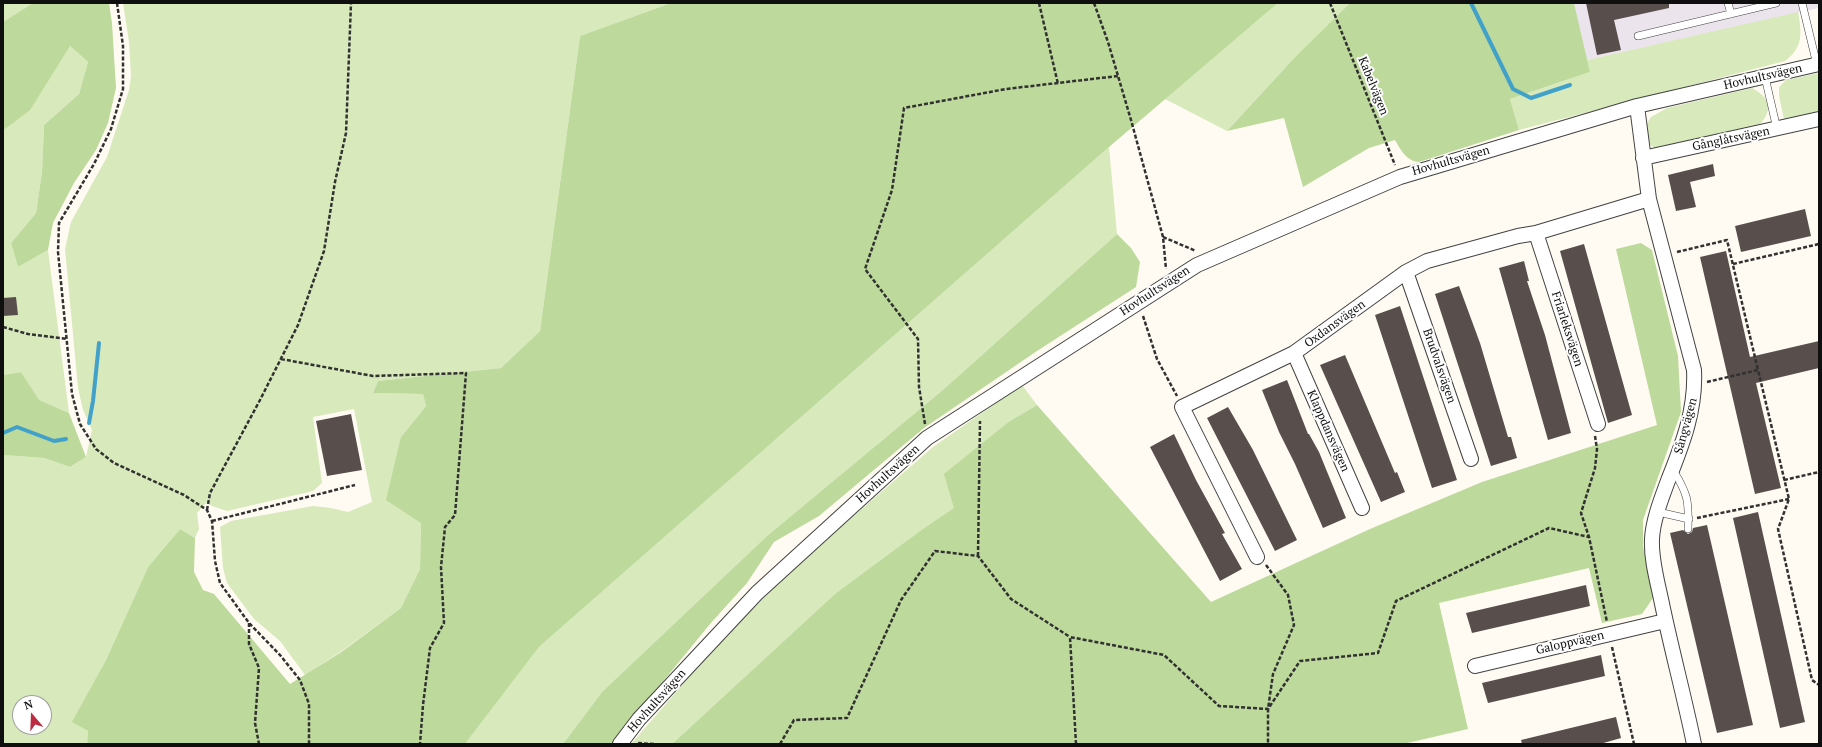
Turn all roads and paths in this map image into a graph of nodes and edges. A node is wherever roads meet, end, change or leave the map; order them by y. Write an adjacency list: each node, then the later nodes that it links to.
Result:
1 (117, 3): 31 (path)
2 (351, 3): 33 (path)
3 (1039, 3): 14 (path)
4 (1094, 3): 12 (path)
5 (1330, 3): 19 (path, Kabelvägen)
6 (1728, 3): 9 (lane)
7 (1776, 3): 9 (lane)
8 (1802, 3): 11 (lane)
9 (1731, 14): 10 (lane)
10 (1638, 36)
11 (1818, 64): 13 (street, Hovhultsvägen)
12 (1118, 76): 14 (path); 22 (path)
13 (1765, 76): 15 (street, Hovhultsvägen); 17 (lane)
14 (1058, 84): 39 (path)
15 (1637, 106): 18 (street, Sångvägen); 19 (street, Hovhultsvägen)
16 (1819, 119): 17 (street, Gånglåtsvägen)
17 (1777, 129): 18 (street, Gånglåtsvägen)
18 (1643, 158): 20 (street, Sångvägen)
19 (1400, 176): 25 (street, Hovhultsvägen)
20 (1649, 199): 21 (street, Oxdansvägen); 24 (street, Sångvägen)
21 (1536, 233): 27 (street, Oxdansvägen); 38 (street, Friarleksvägen)
22 (1163, 237): 25 (path); 28 (path)
23 (1819, 244): 26 (path)
24 (1664, 255): 26 (path); 35 (street, Sångvägen)
25 (1213, 258): 28 (street, Hovhultsvägen)
26 (1733, 264): 34 (path)
27 (1406, 272): 32 (street, Oxdansvägen); 40 (street, Brudvalsvägen)
28 (1168, 283): 29 (street, Hovhultsvägen)
29 (1138, 302): 36 (street, Hovhultsvägen); 37 (path)
30 (3, 326): 31 (path)
31 (67, 339): 47 (path)
32 (1294, 353): 37 (street, Oxdansvägen); 46 (street, Klappdansvägen)
33 (280, 360): 47 (path); 64 (path)
34 (1758, 370): 35 (path); 43 (path)
35 (1695, 385): 41 (street, Sångvägen)
36 (980, 404): 39 (street, Hovhultsvägen); 53 (path)
37 (1182, 407): 54 (street)
38 (1598, 424): 52 (path)
39 (927, 438): 65 (street, Hovhultsvägen)
40 (1471, 459)
41 (1673, 470): 48 (street, Sångvägen); 49 (lane)
42 (1819, 472): 43 (path)
43 (1784, 480): 45 (path)
44 (355, 485): 50 (path)
45 (1789, 499): 49 (path); 60 (path)
46 (1362, 508)
47 (207, 510): 50 (path)
48 (1658, 512): 49 (lane); 55 (street, Sångvägen)
49 (1689, 520): 51 (lane)
50 (212, 521): 56 (path)
51 (1688, 529)
52 (1589, 537): 57 (path); 61 (path)
53 (978, 556): 58 (path); 66 (path)
54 (1257, 557): 61 (path)
55 (1665, 621): 57 (street, Galoppvägen); 70 (street, Sångvägen)
56 (249, 623): 62 (path); 63 (path)
57 (1609, 634): 59 (street, Galoppvägen); 69 (path)
58 (1070, 637): 61 (path); 67 (path)
59 (1475, 666)
60 (1819, 685)
61 (1268, 709): 68 (path)
62 (259, 744)
63 (309, 744)
64 (420, 744)
65 (620, 744)
66 (780, 744)
67 (1076, 744)
68 (1268, 744)
69 (1634, 744)
70 (1694, 744)

